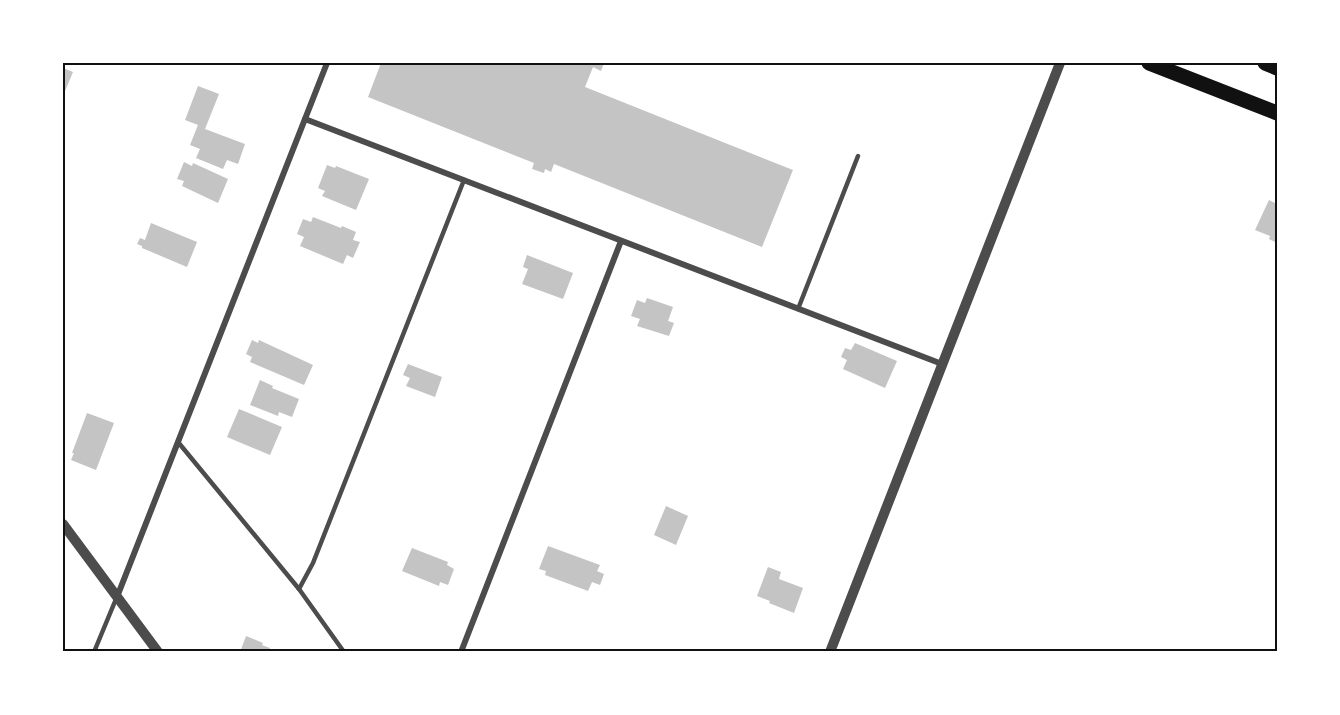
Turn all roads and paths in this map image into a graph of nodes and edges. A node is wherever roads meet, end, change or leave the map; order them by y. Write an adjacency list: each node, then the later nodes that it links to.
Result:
1 (327, 63): 7 (street)
2 (1060, 63): 12 (street)
3 (1149, 63): 6 (main road)
4 (1265, 63): 5 (main road)
5 (1277, 68)
6 (1277, 113)
7 (305, 119): 9 (street); 13 (street)
8 (858, 156): 11 (lane)
9 (464, 180): 10 (street); 15 (lane)
10 (621, 241): 11 (street); 20 (street)
11 (798, 309): 12 (street)
12 (942, 364): 21 (street)
13 (178, 442): 15 (lane); 16 (street)
14 (63, 524): 16 (street)
15 (299, 589): 19 (lane)
16 (117, 597): 17 (lane); 18 (street)
17 (94, 652)
18 (158, 652)
19 (344, 652)
20 (461, 652)
21 (830, 652)

